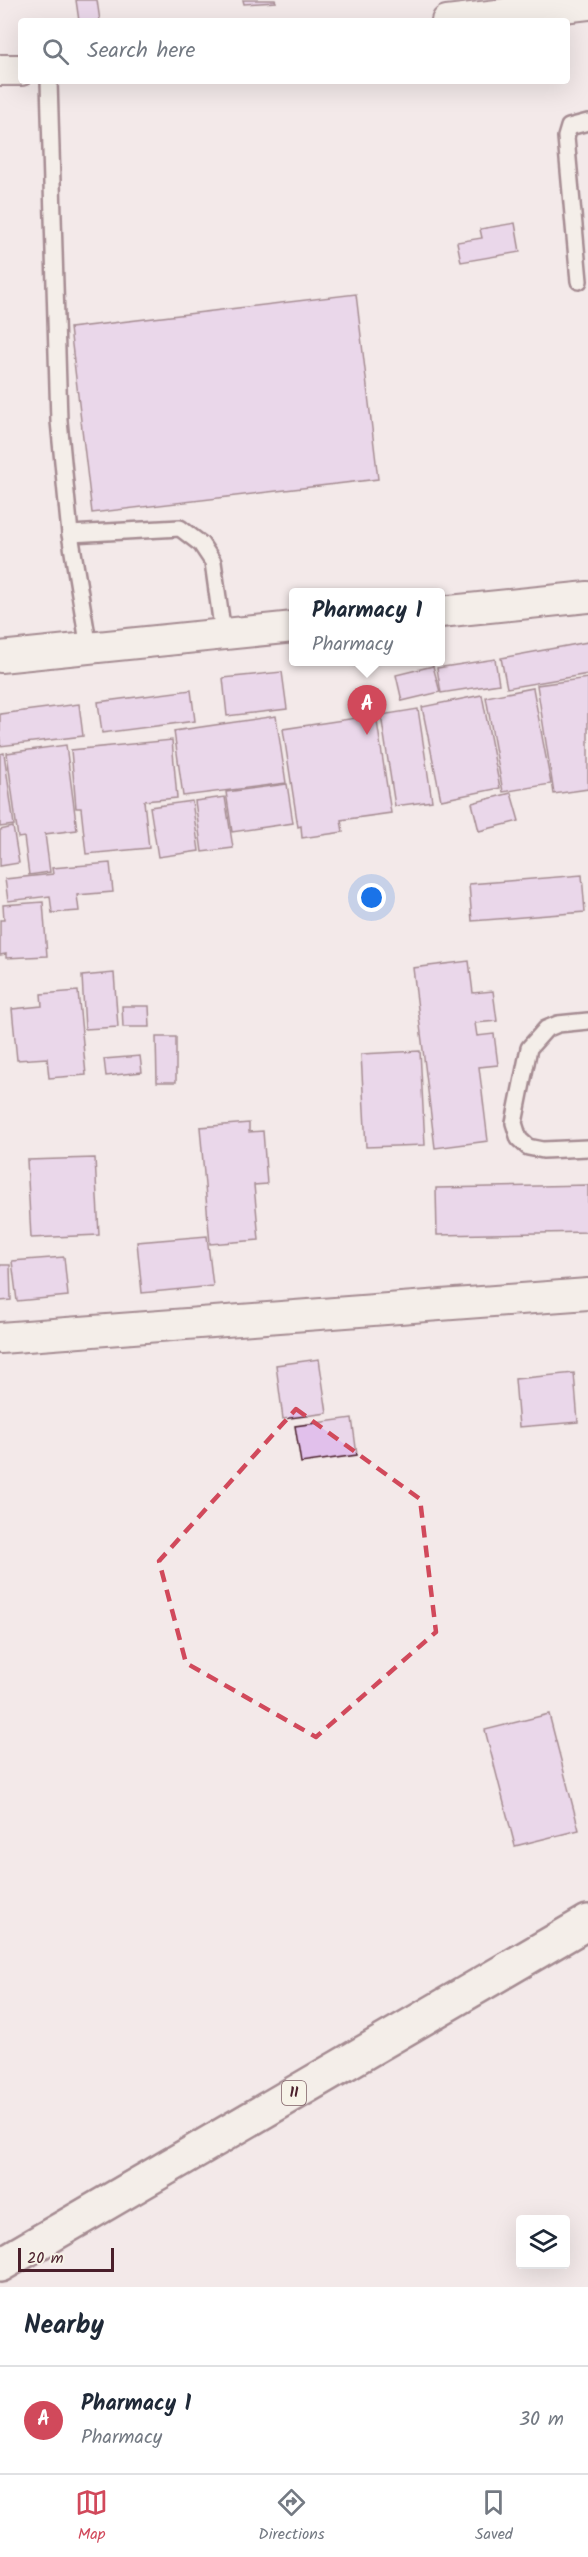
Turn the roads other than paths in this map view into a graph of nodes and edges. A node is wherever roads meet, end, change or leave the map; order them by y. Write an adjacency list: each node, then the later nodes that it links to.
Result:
1 (588, 4): 2 (street)
2 (472, 18)
3 (0, 70): 4 (street)
4 (18, 70)
5 (49, 84): 8 (lane)
6 (588, 122): 7 (lane)
7 (579, 281)
8 (70, 534): 12 (lane); 13 (lane)
9 (588, 597): 10 (street)
10 (445, 612)
11 (289, 627): 12 (street)
12 (223, 634): 13 (street)
13 (88, 648): 14 (street)
14 (0, 657)
15 (588, 1021): 16 (lane)
16 (588, 1148)
17 (588, 1294): 18 (street)
18 (0, 1338)
19 (588, 1922): 20 (highway, 1I)
20 (0, 2265)

